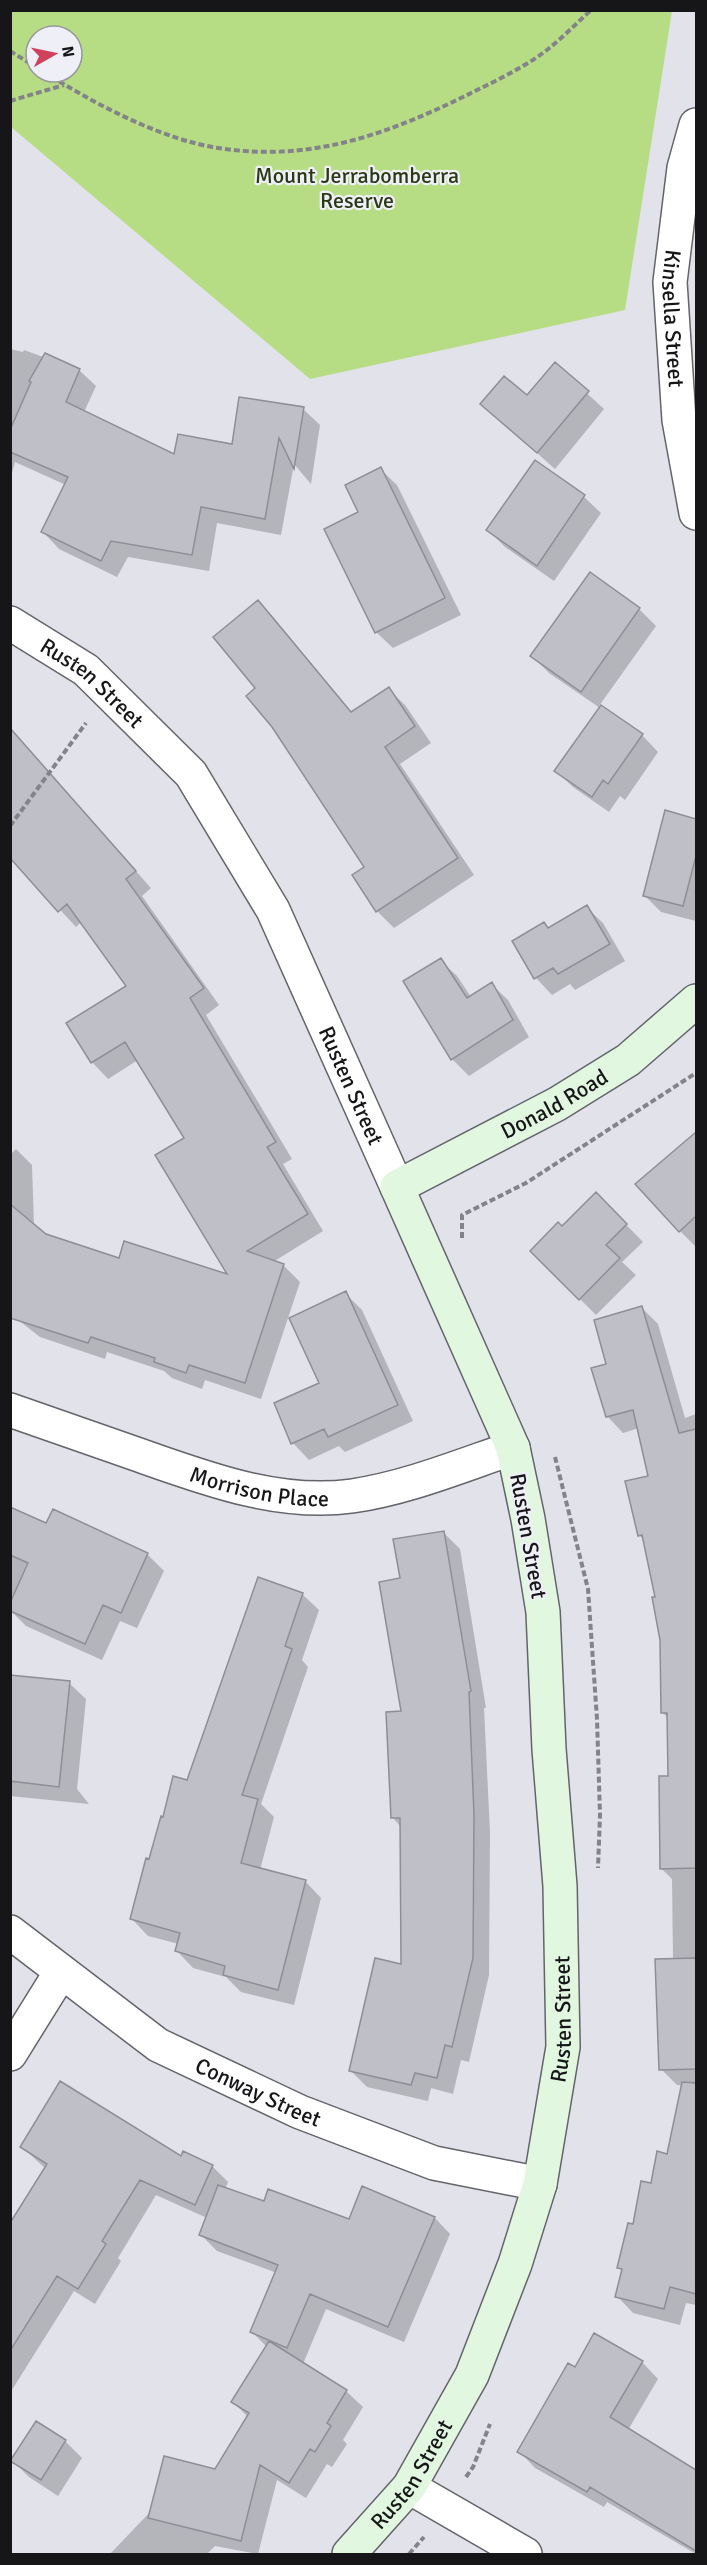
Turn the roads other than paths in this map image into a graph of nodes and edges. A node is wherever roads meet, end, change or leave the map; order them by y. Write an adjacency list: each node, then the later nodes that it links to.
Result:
1 (696, 125): 2 (street, Kinsella Street)
2 (696, 513)
3 (10, 623): 5 (street, Rusten Street)
4 (694, 1006): 5 (street, Donald Road)
5 (397, 1187): 7 (street, Rusten Street)
6 (10, 1410): 7 (street, Morrison Place)
7 (513, 1448): 11 (street, Rusten Street)
8 (10, 1932): 9 (street, Conway Street)
9 (61, 1972): 10 (street); 11 (street, Conway Street)
10 (10, 2054)
11 (540, 2184): 12 (street, Rusten Street)
12 (409, 2487): 13 (street, Rusten Street); 14 (street)
13 (349, 2554)
14 (525, 2554)

